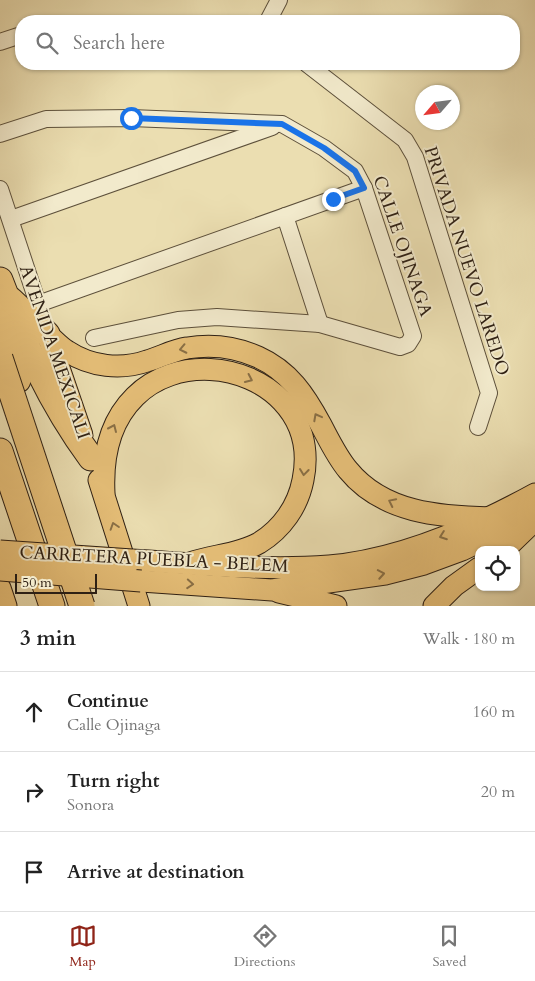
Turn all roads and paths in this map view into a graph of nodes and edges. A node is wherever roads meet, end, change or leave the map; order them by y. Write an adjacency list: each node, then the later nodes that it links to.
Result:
1 (279, 0): 2 (street)
2 (271, 15)
3 (15, 37): 4 (street)
4 (0, 42)
5 (315, 70): 20 (street, PRIVADA NUEVO LAREDO)
6 (282, 124): 7 (street, CALLE OJINAGA); 8 (street, CALLE OJINAGA); 11 (street)
7 (0, 134)
8 (364, 188): 10 (street); 15 (street, CALLE OJINAGA)
9 (0, 189): 11 (street, AVENIDA MEXICALI)
10 (285, 216): 13 (street); 15 (street)
11 (11, 219): 13 (street, AVENIDA MEXICALI)
12 (3, 288): 13 (highway); 22 (highway)
13 (33, 309): 16 (highway)
14 (0, 323): 40 (highway)
15 (320, 324): 17 (street)
16 (47, 334): 22 (main road, AVENIDA MEXICALI); 26 (main road, one-way to 16)
17 (94, 338)
18 (0, 358): 39 (highway, bridge)
19 (0, 398): 38 (highway, bridge)
20 (478, 427)
21 (0, 451): 37 (highway)
22 (90, 458): 23 (main road, AVENIDA MEXICALI)
23 (104, 493): 30 (main road, one-way to 30); 41 (main road, one-way to 23)
24 (535, 494): 26 (main road, CARRETERA PUEBLA - BELEM)
25 (535, 515): 33 (main road, CARRETERA PUEBLA - BELEM, one-way to 25)
26 (491, 518): 33 (main road, CARRETERA PUEBLA - BELEM, one-way to 33)
27 (535, 520): 28 (main road)
28 (508, 546)
29 (0, 551): 30 (main road, CARRETERA PUEBLA - BELEM, bridge)
30 (190, 563): 33 (main road, CARRETERA PUEBLA - BELEM)
31 (0, 570): 35 (main road, CARRETERA PUEBLA - BELEM, one-way to 35, bridge)
32 (475, 571): 43 (main road)
33 (332, 573): 35 (main road, CARRETERA PUEBLA - BELEM)
34 (0, 588): 36 (main road)
35 (272, 590): 42 (main road)
36 (6, 606)
37 (52, 606)
38 (68, 606)
39 (82, 606)
40 (90, 606)
41 (139, 606)
42 (336, 606)
43 (434, 606)

